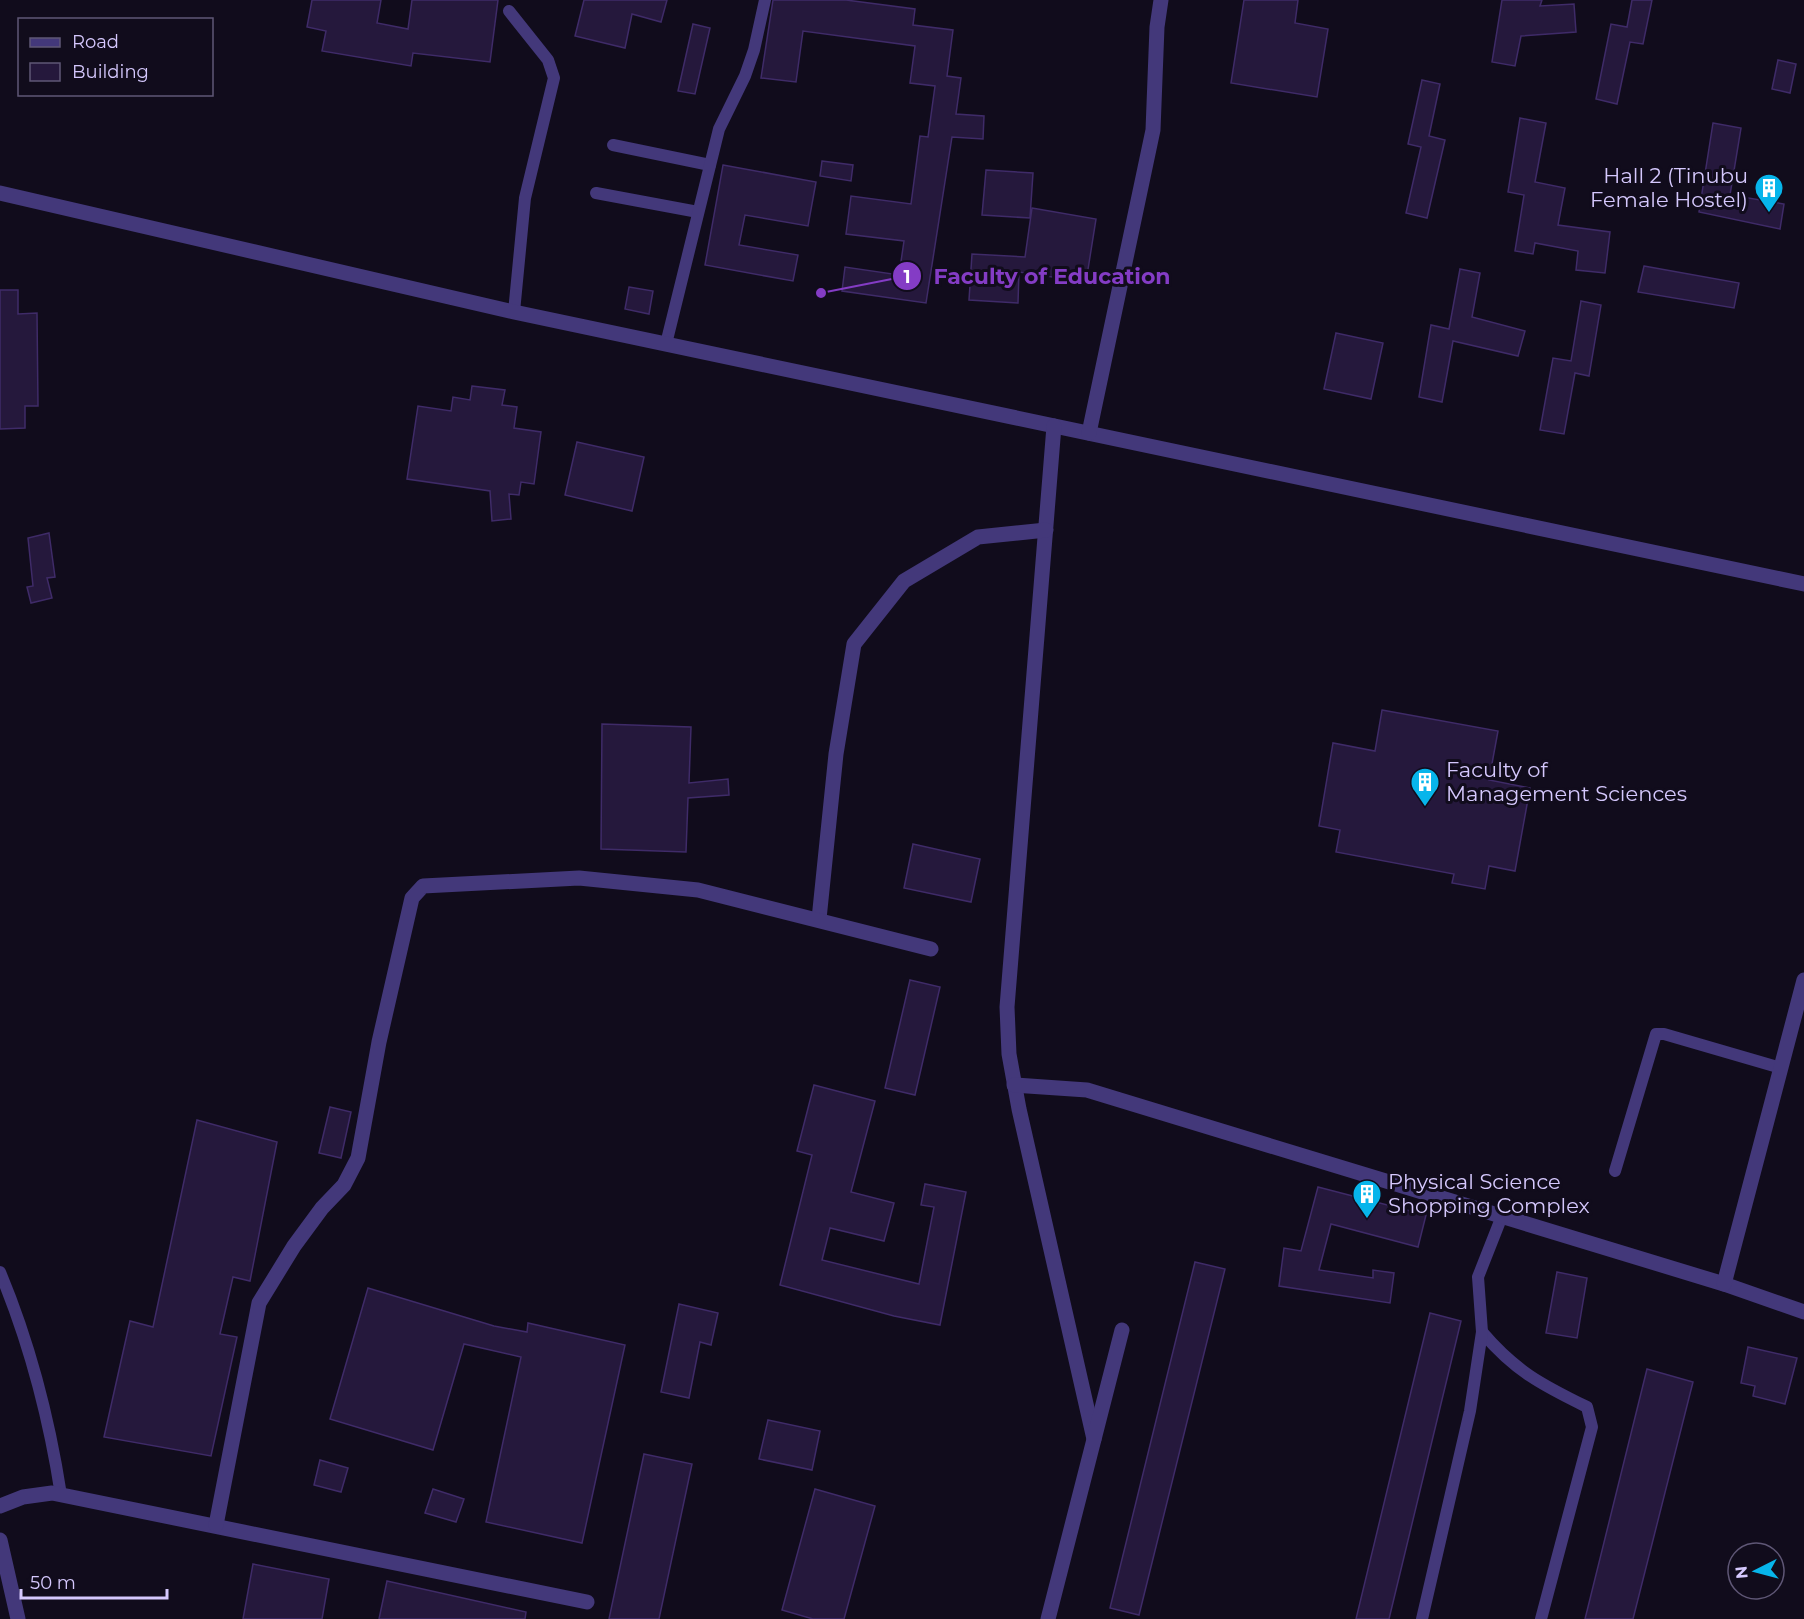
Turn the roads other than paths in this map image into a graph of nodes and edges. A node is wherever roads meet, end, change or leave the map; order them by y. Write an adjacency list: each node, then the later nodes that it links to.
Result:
1 (765, 0): 5 (lane)
2 (1161, 0): 12 (street)
3 (509, 11): 9 (lane)
4 (613, 145): 5 (lane)
5 (710, 165): 8 (lane)
6 (0, 193): 9 (street)
7 (596, 193): 8 (lane)
8 (698, 212): 10 (lane)
9 (514, 312): 10 (street)
10 (666, 344): 11 (street)
11 (1054, 426): 12 (street); 13 (street)
12 (1089, 433): 14 (street)
13 (1046, 530): 15 (street); 19 (street)
14 (1804, 584)
15 (819, 919): 16 (street); 30 (street)
16 (931, 949)
17 (1804, 980): 18 (street)
18 (1781, 1068): 20 (lane); 23 (street)
19 (1014, 1085): 21 (street); 27 (street)
20 (1615, 1171)
21 (1502, 1216): 23 (street); 26 (lane)
22 (0, 1272): 28 (lane)
23 (1724, 1284): 24 (street)
24 (1804, 1312)
25 (1122, 1330): 27 (street)
26 (1482, 1332): 35 (lane); 36 (lane)
27 (1094, 1439): 34 (street)
28 (61, 1495): 29 (street); 30 (street)
29 (0, 1506)
30 (216, 1525): 32 (street)
31 (0, 1540): 33 (street)
32 (587, 1602)
33 (18, 1619)
34 (1048, 1619)
35 (1422, 1619)
36 (1541, 1619)

